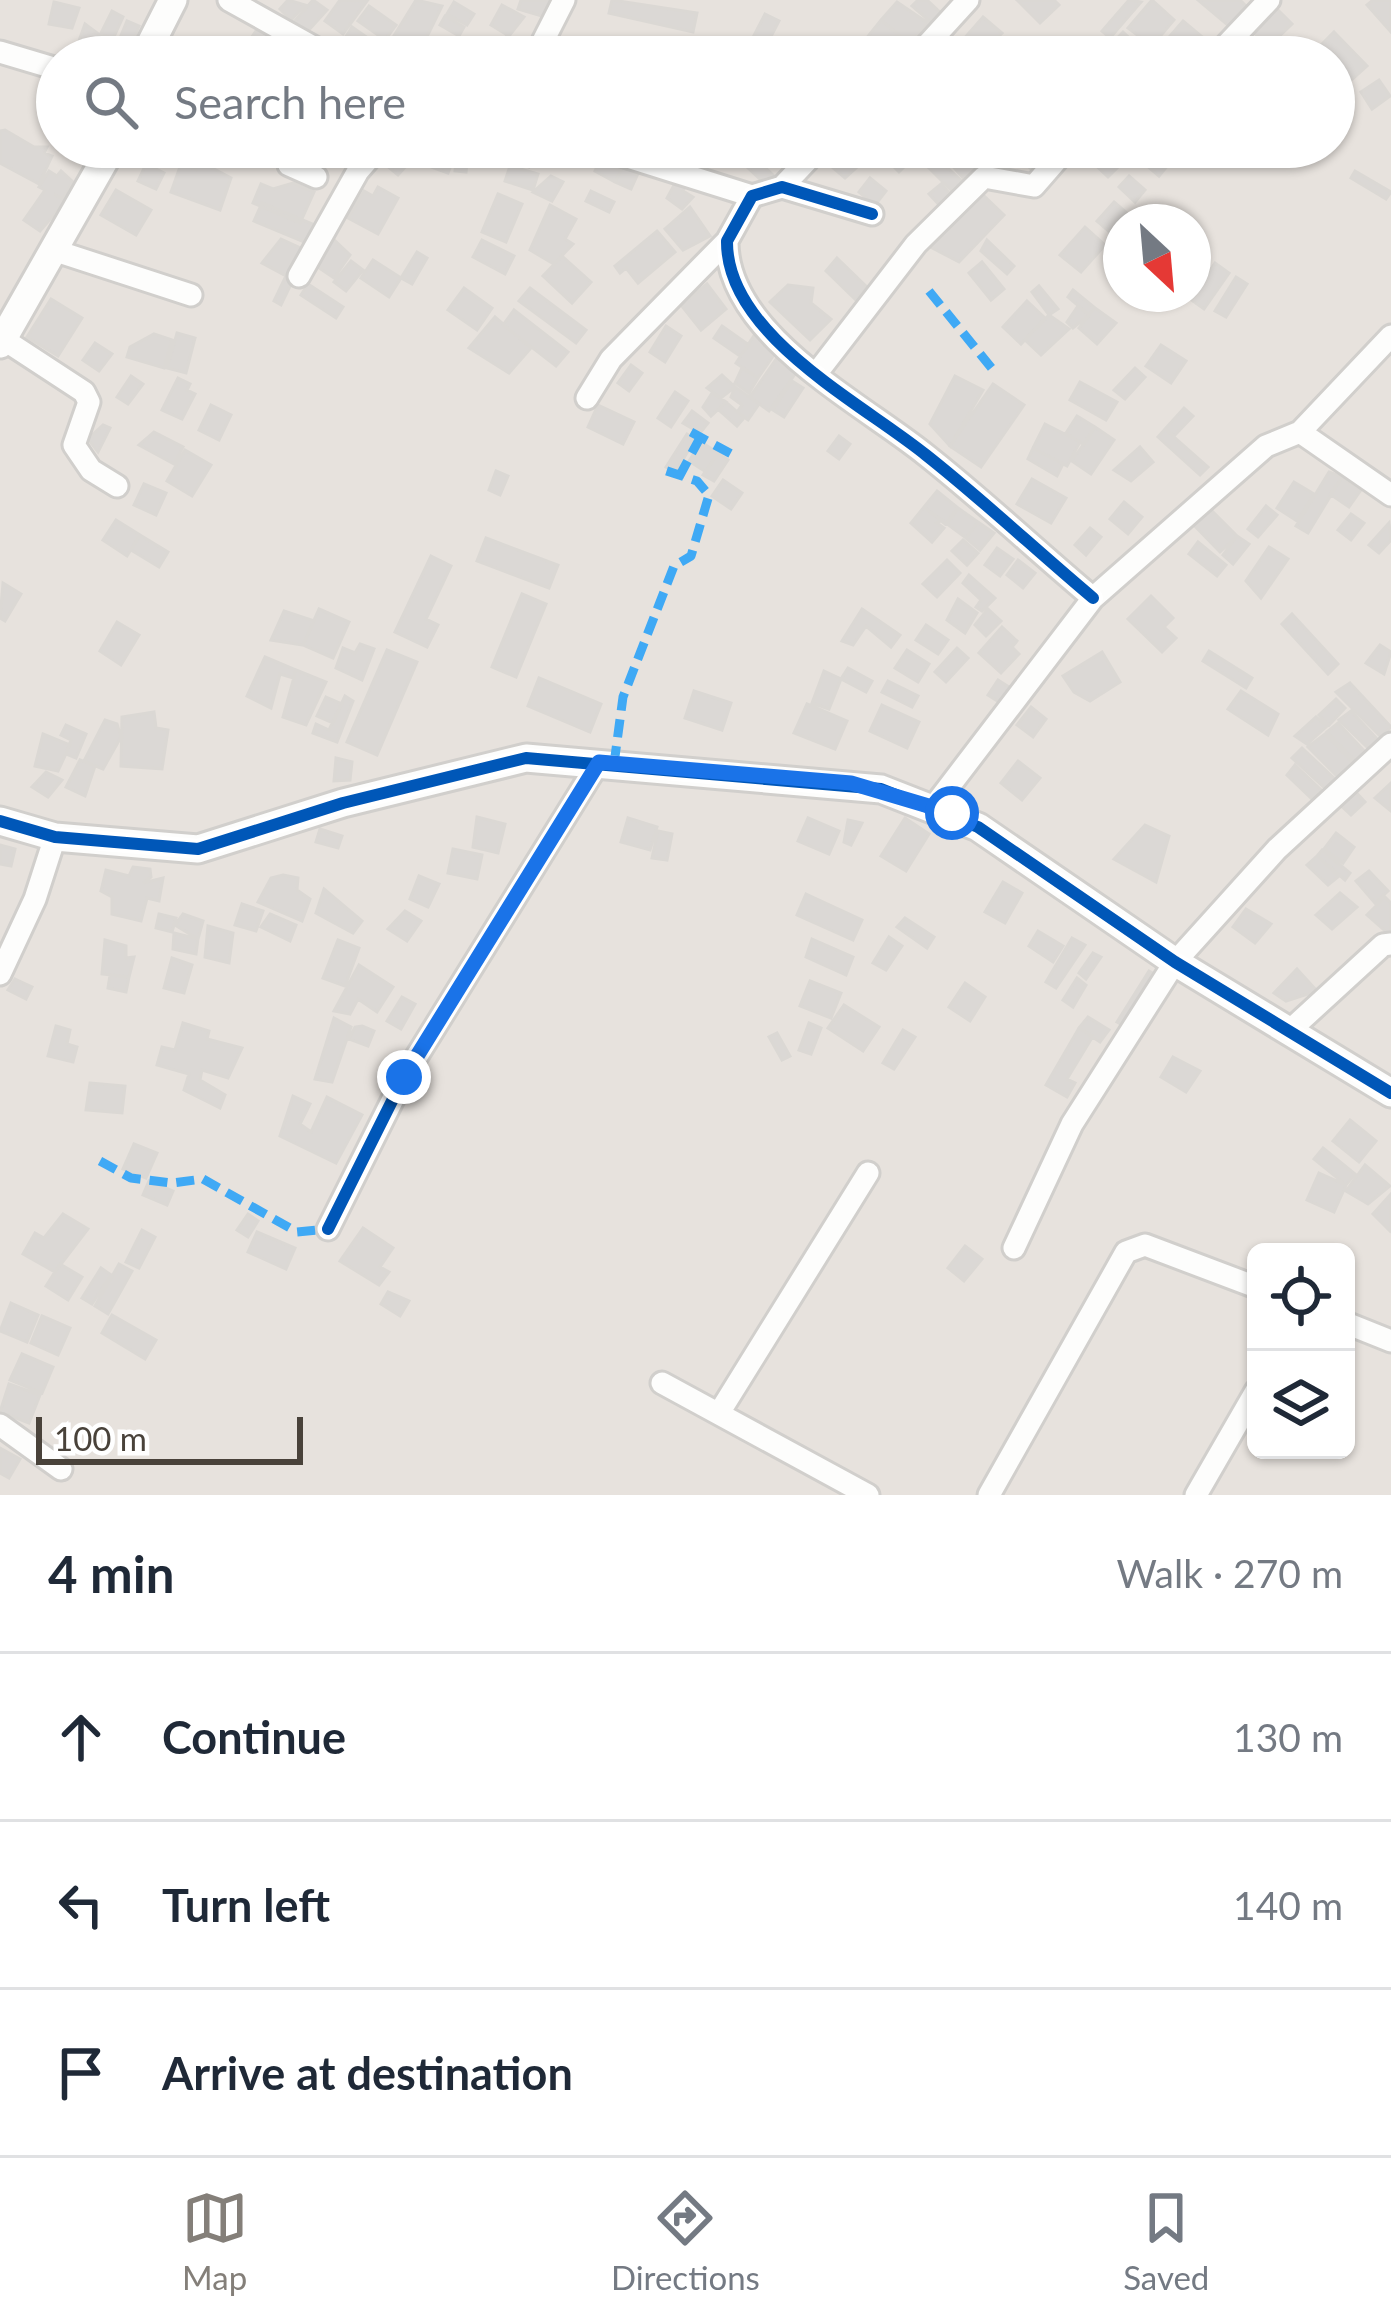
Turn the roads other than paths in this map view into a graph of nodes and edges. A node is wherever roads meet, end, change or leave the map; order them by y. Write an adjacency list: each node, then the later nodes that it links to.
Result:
1 (173, 0): 6 (street)
2 (229, 0): 7 (street)
3 (564, 0): 8 (street)
4 (968, 0): 9 (street)
5 (1269, 0): 10 (street)
6 (155, 36)
7 (293, 36)
8 (546, 36)
9 (935, 36)
10 (1235, 36)
11 (0, 52): 12 (street)
12 (36, 63)
13 (101, 168): 24 (street)
14 (296, 168): 19 (street)
15 (361, 168): 25 (street)
16 (663, 168): 21 (street)
17 (801, 168): 20 (street)
18 (1050, 168): 30 (street)
19 (316, 177)
20 (782, 188): 21 (street); 22 (street)
21 (752, 196): 23 (street)
22 (872, 214)
23 (727, 242): 30 (street); 31 (street)
24 (56, 251): 26 (street); 27 (street)
25 (299, 277)
26 (191, 295)
27 (10, 303): 29 (street)
28 (1391, 336): 32 (street)
29 (1, 341): 33 (street)
30 (816, 374): 35 (street)
31 (587, 398)
32 (1300, 432): 34 (street); 35 (street)
33 (117, 486)
34 (1391, 495)
35 (1093, 598): 38 (street)
36 (1391, 744): 42 (street)
37 (599, 762): 38 (street); 40 (street); 47 (street)
38 (935, 805): 42 (street)
39 (0, 821): 40 (street)
40 (55, 837): 43 (street)
41 (1391, 944): 44 (street)
42 (1175, 962): 44 (street); 48 (street)
43 (0, 974)
44 (1287, 1033): 45 (street)
45 (1391, 1093)
46 (868, 1173): 54 (street)
47 (328, 1229)
48 (1014, 1248)
49 (1247, 1284): 58 (street)
50 (1355, 1327): 51 (street)
51 (1391, 1341)
52 (662, 1383): 54 (street)
53 (1247, 1407): 59 (street)
54 (719, 1413): 57 (street)
55 (0, 1425): 56 (street)
56 (61, 1469)
57 (868, 1495)
58 (989, 1495)
59 (1196, 1495)

